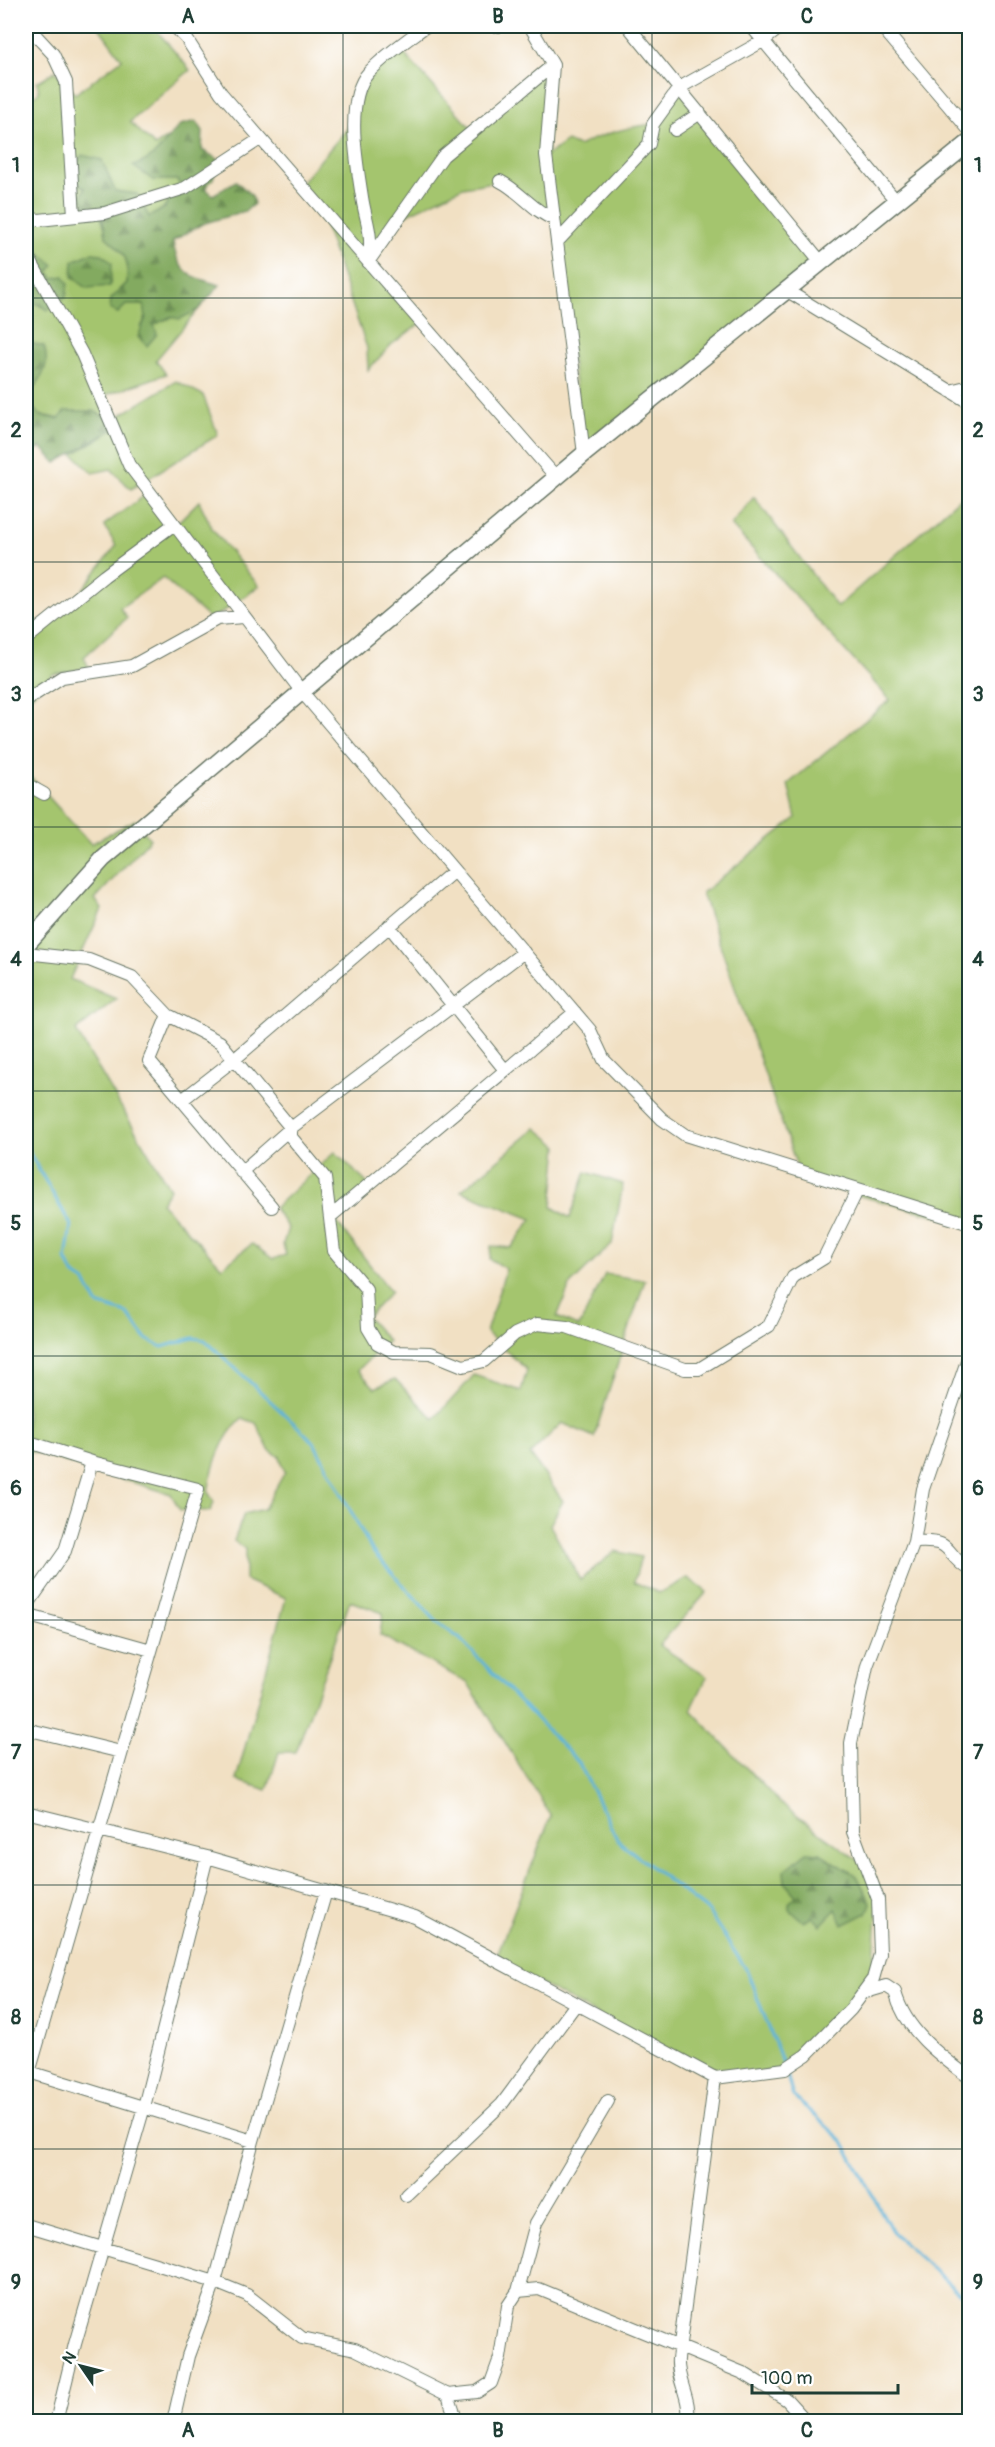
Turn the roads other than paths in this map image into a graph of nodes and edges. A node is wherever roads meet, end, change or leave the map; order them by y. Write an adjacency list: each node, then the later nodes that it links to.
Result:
1 (27, 26): 20 (street)
2 (174, 26): 16 (street)
3 (426, 26): 25 (street)
4 (496, 26): 5 (street)
5 (510, 26)
6 (530, 26): 11 (street)
7 (628, 26): 12 (street)
8 (782, 26): 10 (street)
9 (881, 26): 15 (street)
10 (759, 31): 12 (street); 19 (street)
11 (552, 65): 22 (street); 25 (street)
12 (679, 88): 13 (street); 23 (street)
13 (700, 113): 14 (street); 26 (street)
14 (675, 130)
15 (969, 131)
16 (260, 138): 20 (street); 25 (street)
17 (969, 142): 19 (main road)
18 (500, 181): 22 (street)
19 (897, 202): 26 (main road)
20 (74, 216): 21 (street)
21 (26, 218)
22 (554, 219): 23 (street)
23 (557, 242): 31 (street)
24 (26, 253): 33 (street)
25 (368, 262): 32 (street)
26 (821, 262): 27 (main road)
27 (786, 290): 29 (street); 31 (main road)
28 (969, 386): 29 (street)
29 (950, 391): 30 (street)
30 (969, 403)
31 (584, 454): 32 (main road)
32 (556, 477): 36 (main road)
33 (173, 525): 34 (street); 35 (street)
34 (244, 617): 36 (street); 37 (street)
35 (26, 639)
36 (302, 692): 40 (street); 42 (main road)
37 (26, 700)
38 (26, 784): 39 (street)
39 (44, 794)
40 (454, 871): 41 (street); 43 (street)
41 (389, 926): 45 (street); 48 (street)
42 (26, 945)
43 (524, 952): 45 (street); 46 (street)
44 (26, 953): 47 (street)
45 (453, 1006): 49 (street); 51 (street)
46 (575, 1012): 49 (street); 53 (street)
47 (168, 1015): 48 (street); 50 (street)
48 (236, 1059): 50 (street); 51 (street)
49 (505, 1070): 55 (street)
50 (182, 1100): 52 (street)
51 (291, 1128): 52 (street); 55 (street)
52 (240, 1172): 54 (street)
53 (858, 1189): 55 (street); 56 (street)
54 (272, 1207)
55 (330, 1216)
56 (969, 1224)
57 (969, 1352): 60 (street)
58 (26, 1441): 59 (street)
59 (92, 1462): 62 (street); 64 (street)
60 (914, 1542): 61 (street); 71 (street)
61 (969, 1570)
62 (26, 1607)
63 (26, 1615): 64 (street)
64 (151, 1650): 66 (street)
65 (26, 1728): 66 (street)
66 (121, 1752): 68 (street)
67 (26, 1812): 68 (street)
68 (99, 1830): 69 (street); 73 (street)
69 (207, 1857): 70 (street); 77 (street)
70 (326, 1891): 72 (street); 78 (street)
71 (866, 1992): 74 (street); 75 (street)
72 (576, 2004): 74 (street); 79 (street)
73 (27, 2075): 77 (street)
74 (715, 2078): 84 (street)
75 (969, 2078)
76 (608, 2101): 83 (street)
77 (144, 2107): 78 (street); 81 (street)
78 (253, 2141): 82 (street)
79 (406, 2195)
80 (26, 2225): 81 (street)
81 (105, 2249): 82 (street); 86 (street)
82 (215, 2282): 85 (street); 87 (street)
83 (518, 2291): 84 (street); 85 (street)
84 (679, 2346): 89 (street); 90 (street)
85 (448, 2395): 88 (street)
86 (56, 2421)
87 (172, 2421)
88 (457, 2421)
89 (687, 2421)
90 (807, 2421)

